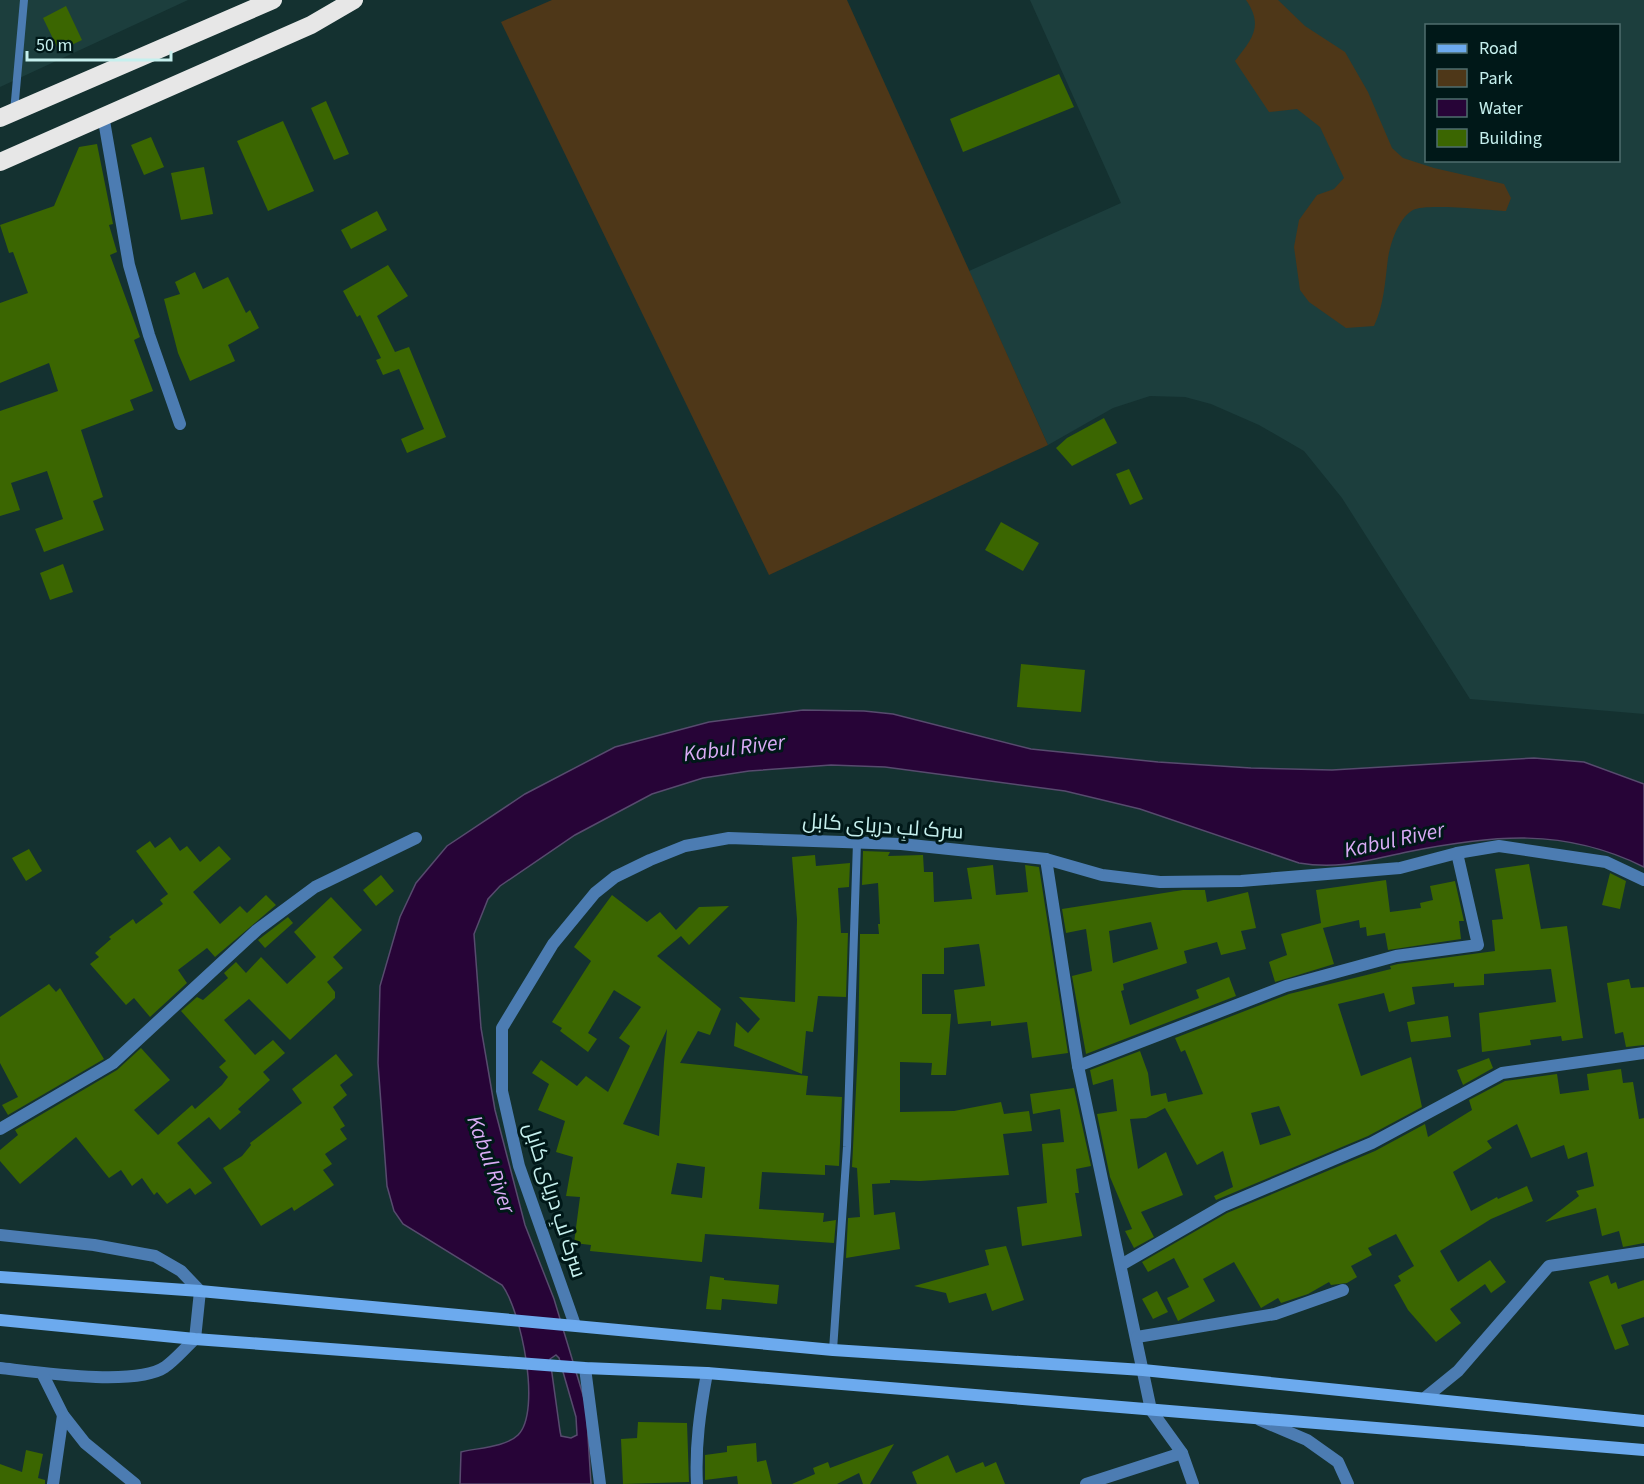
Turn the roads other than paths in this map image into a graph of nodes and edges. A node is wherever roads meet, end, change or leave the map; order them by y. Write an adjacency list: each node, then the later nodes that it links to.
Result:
1 (24, 0): 4 (lane)
2 (273, 0): 4 (highway)
3 (349, 1): 5 (highway)
4 (7, 115)
5 (103, 115): 6 (highway); 7 (street)
6 (0, 162)
7 (180, 424)
8 (416, 838): 15 (street)
9 (857, 842): 11 (street, سرک لبِ دریای کابل); 23 (street, سرک لبِ دریای کابل); 26 (lane)
10 (1457, 853): 11 (street, سرک لبِ دریای کابل); 12 (street, سرک لبِ دریای کابل); 14 (street)
11 (1046, 859): 14 (street)
12 (1644, 880)
13 (1644, 1053): 18 (street)
14 (1078, 1066): 18 (street)
15 (0, 1129)
16 (0, 1236): 21 (street)
17 (1644, 1252): 32 (street)
18 (1121, 1265): 24 (street)
19 (0, 1277): 21 (main road)
20 (1343, 1290): 24 (street)
21 (200, 1292): 23 (main road); 25 (street)
22 (0, 1320): 25 (main road)
23 (572, 1325): 26 (main road)
24 (1137, 1337): 29 (street)
25 (195, 1339): 28 (main road); 30 (street)
26 (834, 1350): 29 (main road)
27 (0, 1368): 30 (street)
28 (583, 1368): 31 (main road); 41 (street)
29 (1143, 1370): 32 (main road); 33 (street)
30 (42, 1373): 34 (street)
31 (707, 1373): 33 (main road); 42 (street)
32 (1426, 1397): 36 (main road)
33 (1151, 1410): 35 (main road); 38 (street)
34 (63, 1415): 39 (street); 40 (street)
35 (1253, 1417): 37 (main road); 45 (street)
36 (1644, 1421)
37 (1644, 1450)
38 (1182, 1453): 43 (street); 44 (street)
39 (53, 1484)
40 (135, 1484)
41 (600, 1484)
42 (697, 1484)
43 (1086, 1484)
44 (1193, 1484)
45 (1348, 1484)

